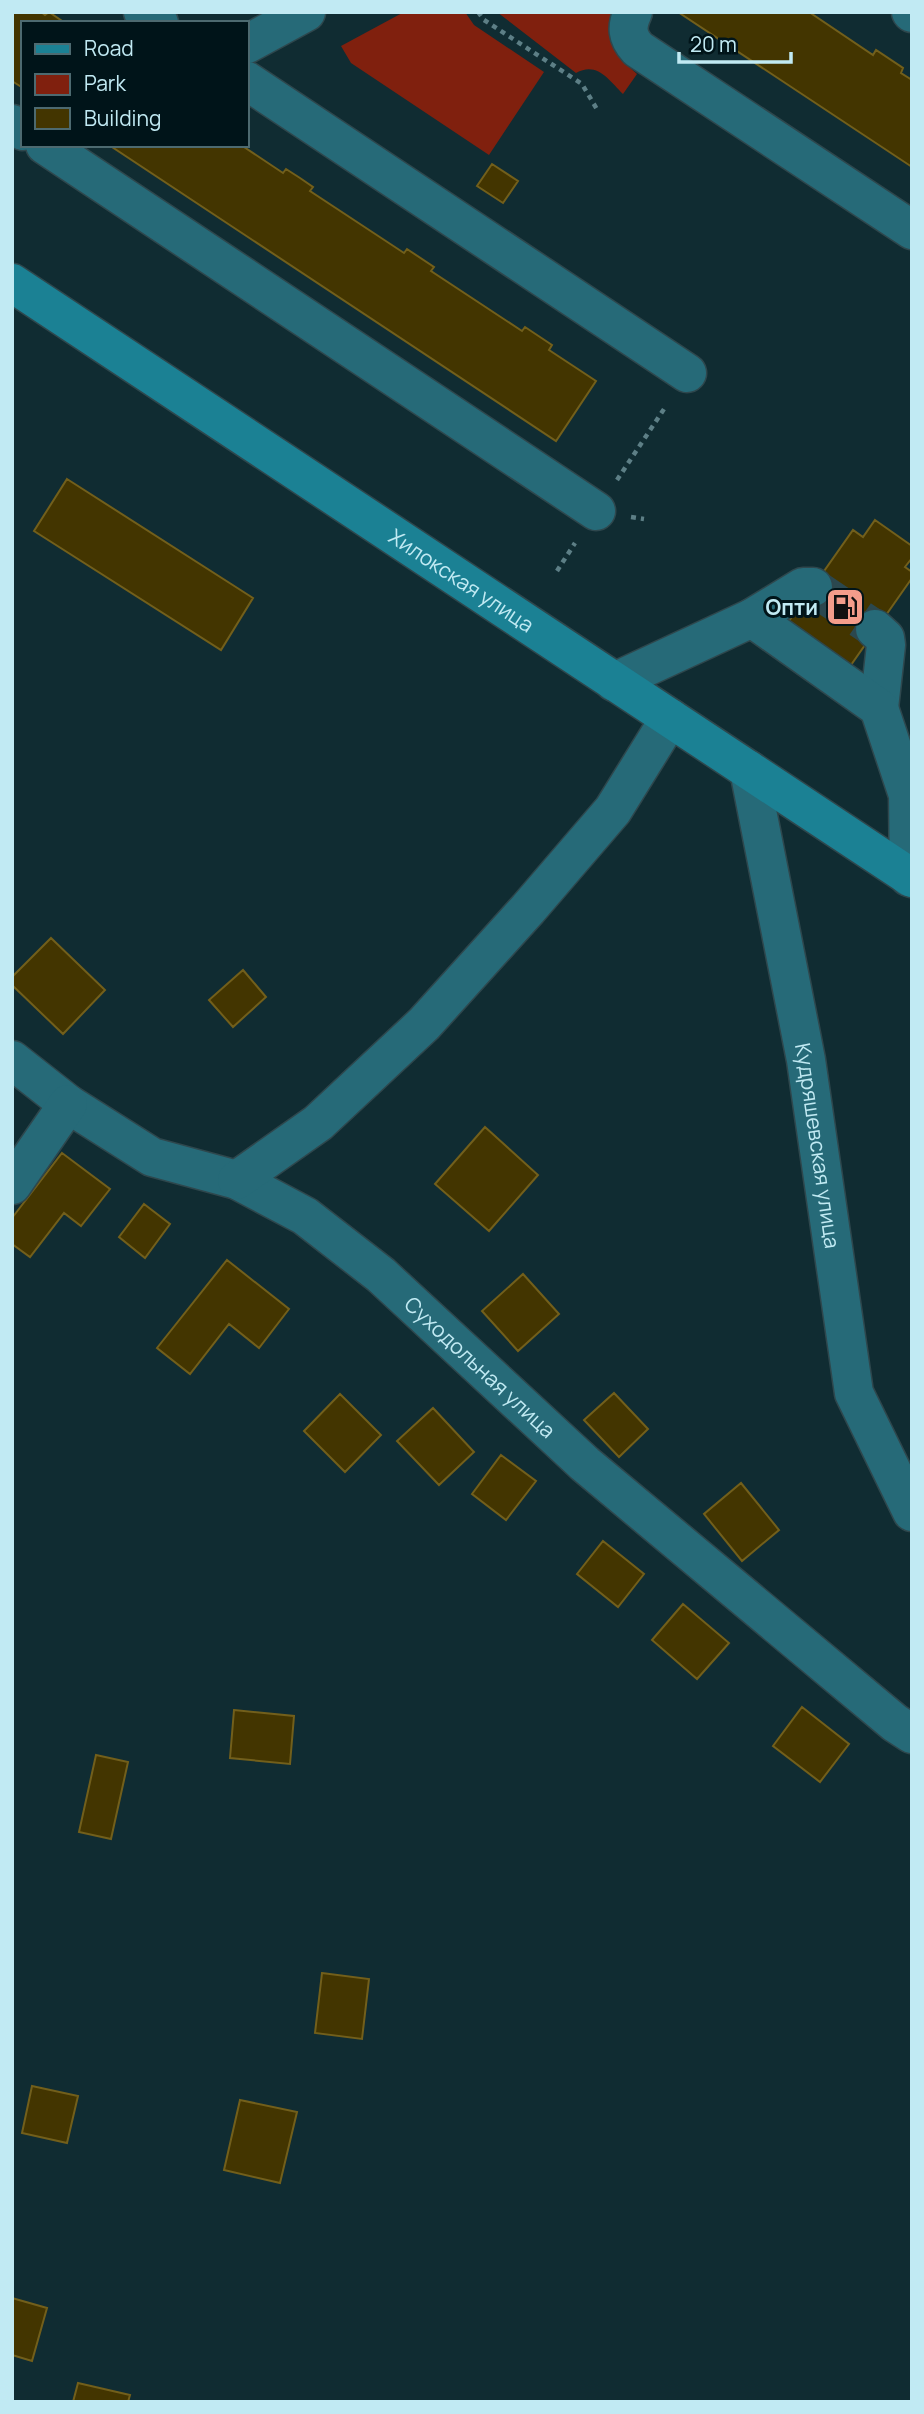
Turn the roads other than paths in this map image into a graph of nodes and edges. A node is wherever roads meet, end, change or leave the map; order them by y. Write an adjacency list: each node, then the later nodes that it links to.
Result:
1 (306, 12): 3 (street)
2 (633, 12): 6 (street)
3 (248, 43)
4 (248, 82): 8 (street)
5 (48, 147): 9 (street)
6 (912, 230)
7 (12, 283): 13 (main road, Хилокская улица)
8 (687, 373)
9 (596, 511)
10 (813, 587): 11 (street)
11 (752, 618): 13 (street); 14 (street)
12 (875, 629): 14 (street)
13 (614, 681): 15 (main road, Хилокская улица)
14 (879, 708): 17 (street)
15 (670, 718): 16 (main road, Хилокская улица); 20 (street)
16 (749, 770): 17 (main road, Хилокская улица); 22 (street, Кудряшевская улица)
17 (910, 878)
18 (12, 1060): 19 (street, Суходольная улица)
19 (68, 1104): 20 (street, Суходольная улица); 21 (street)
20 (237, 1180): 23 (street, Суходольная улица)
21 (12, 1185)
22 (912, 1512)
23 (912, 1734)

